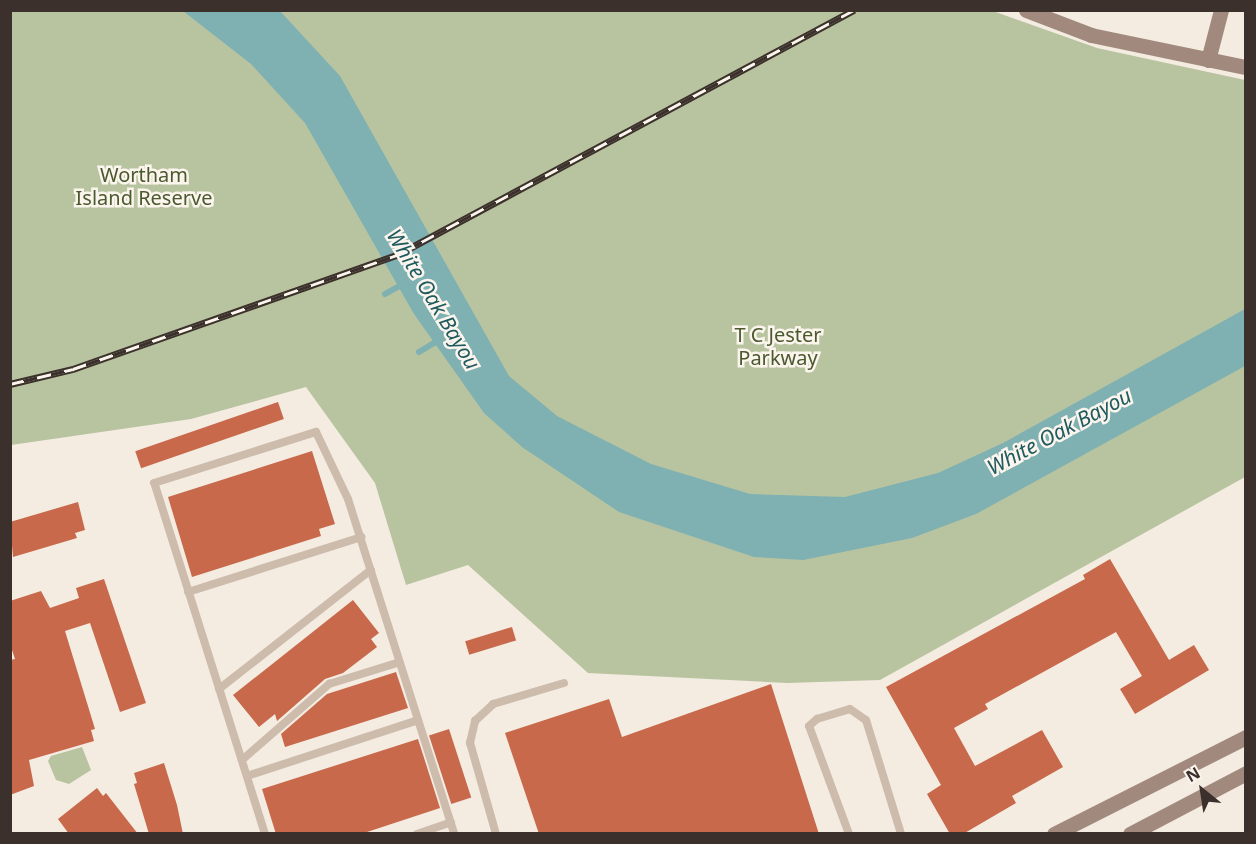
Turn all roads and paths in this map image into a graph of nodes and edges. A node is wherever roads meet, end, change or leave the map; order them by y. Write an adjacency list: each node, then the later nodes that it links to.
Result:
1 (1026, 10): 3 (main road)
2 (1221, 10): 3 (main road)
3 (1208, 60): 4 (main road)
4 (1245, 67)
5 (361, 537): 6 (lane); 7 (lane); 7 (lane)
6 (371, 570): 8 (lane); 10 (lane)
7 (188, 592): 10 (lane)
8 (400, 662): 11 (lane); 13 (lane)
9 (564, 683): 20 (lane)
10 (219, 689): 13 (lane)
11 (418, 720): 15 (lane); 16 (lane)
12 (1245, 737): 23 (main road)
13 (242, 760): 15 (lane)
14 (1245, 773): 24 (main road)
15 (246, 776): 17 (lane)
16 (451, 822): 18 (lane); 19 (lane)
17 (265, 834)
18 (417, 834)
19 (454, 834)
20 (496, 834)
21 (849, 834): 22 (lane)
22 (901, 834)
23 (1054, 834)
24 (1130, 834)

